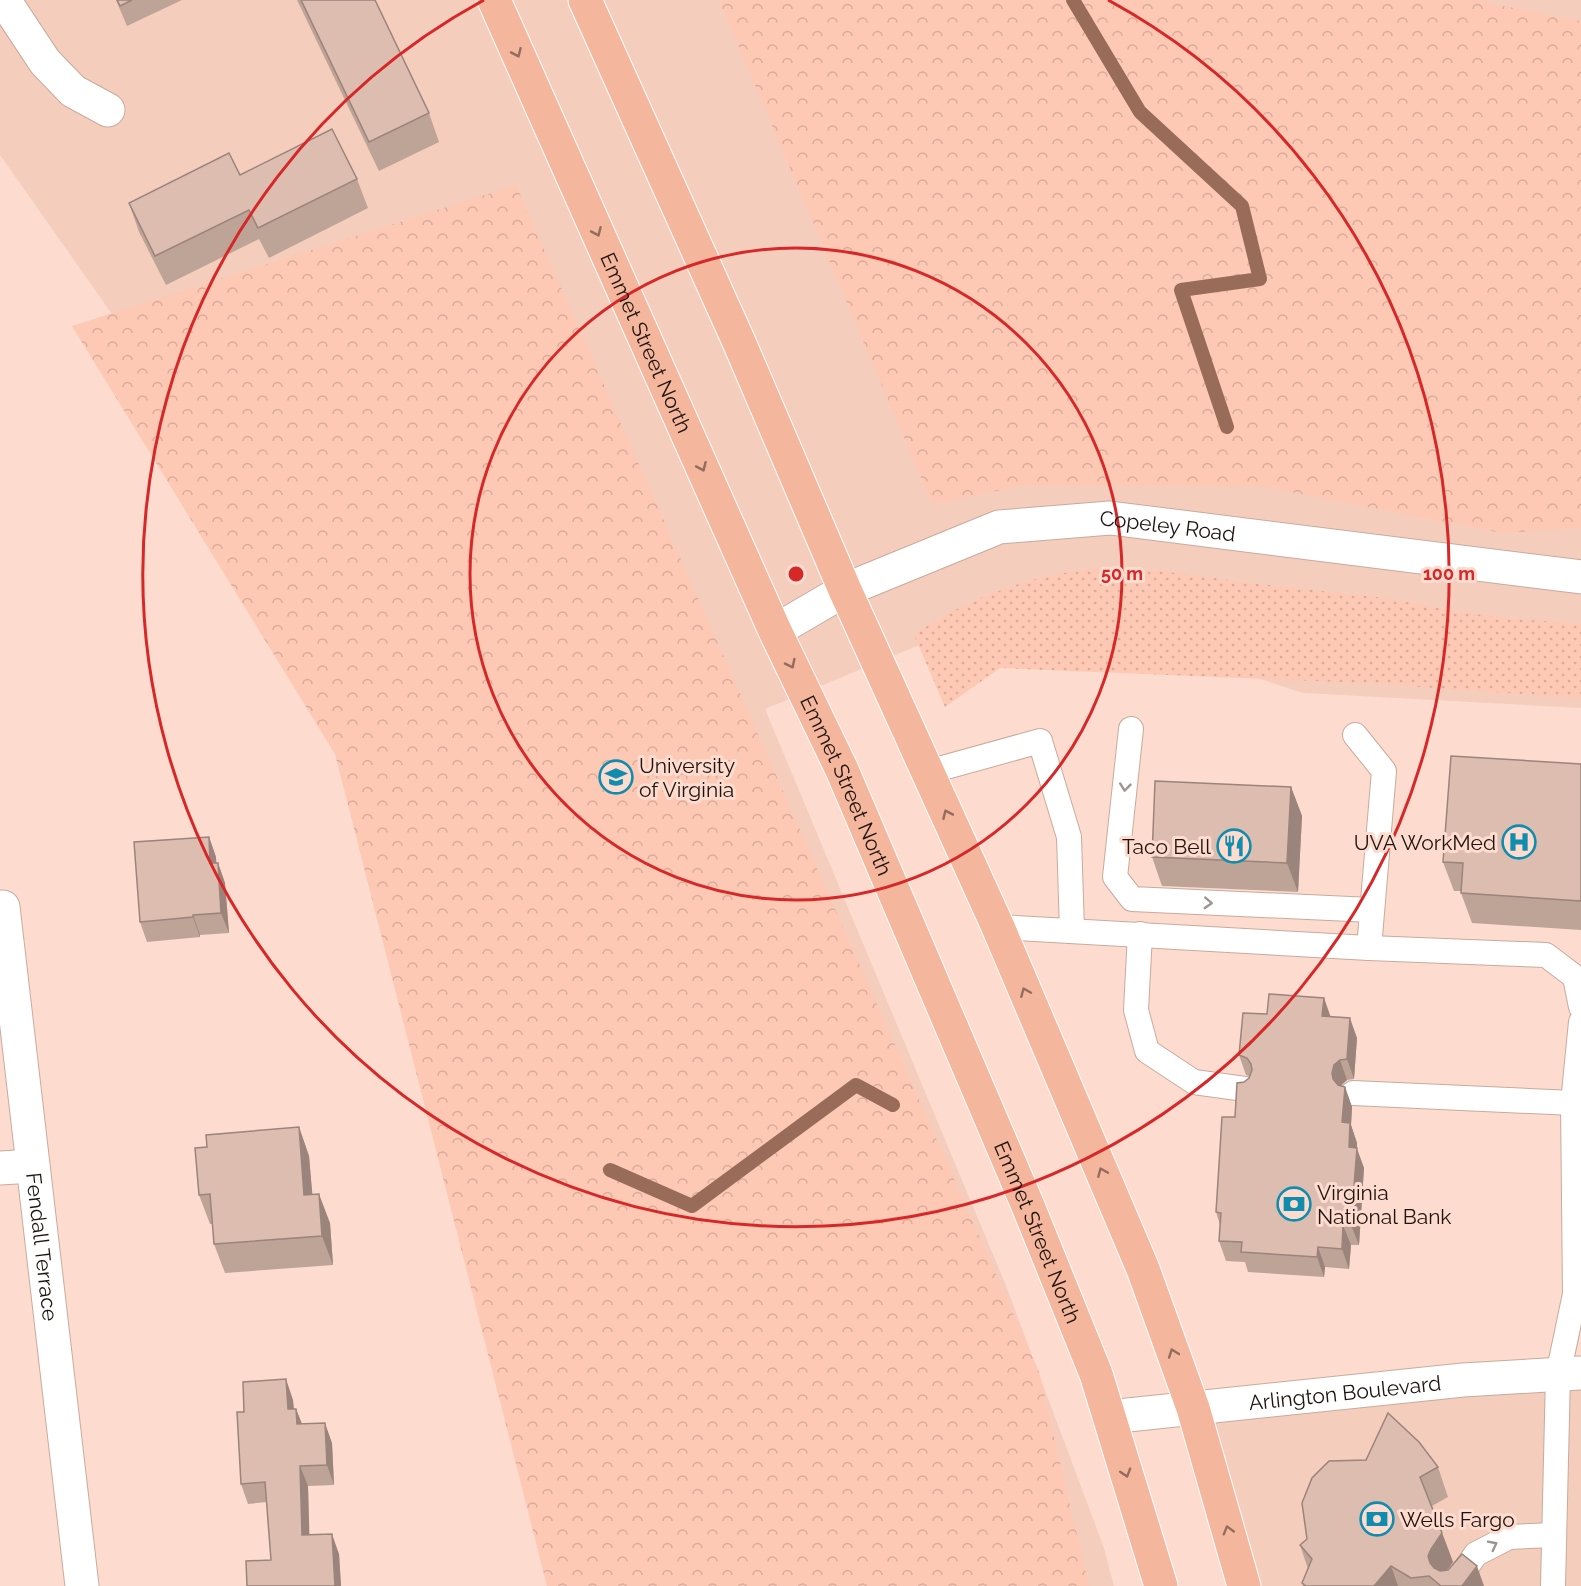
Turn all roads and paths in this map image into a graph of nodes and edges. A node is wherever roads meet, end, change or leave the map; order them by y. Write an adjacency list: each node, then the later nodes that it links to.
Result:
1 (3, 0): 4 (street)
2 (494, 0): 7 (main road, Emmet Street North, one-way to 7)
3 (585, 0): 6 (main road)
4 (108, 110)
5 (1581, 577): 6 (street, Copeley Road)
6 (845, 590): 7 (street, Copeley Road); 10 (main road)
7 (775, 631): 26 (main road, Emmet Street North, one-way to 26)
8 (1131, 729): 12 (lane, one-way to 12)
9 (1355, 735): 12 (lane)
10 (928, 772): 13 (main road, one-way to 10); 14 (lane)
11 (3, 907): 22 (street, Fendall Terrace)
12 (1372, 910): 16 (lane)
13 (998, 927): 14 (lane); 25 (main road, one-way to 13)
14 (1072, 931): 15 (lane)
15 (1140, 934): 16 (lane); 19 (lane)
16 (1369, 948): 17 (lane)
17 (1581, 1006)
18 (1581, 1022): 21 (lane)
19 (1245, 1089)
20 (1353, 1093): 21 (lane)
21 (1573, 1103): 24 (lane)
22 (33, 1166): 23 (street); 28 (street, Fendall Terrace)
23 (0, 1168)
24 (1570, 1374): 25 (street, Arlington Boulevard); 27 (lane)
25 (1193, 1408): 26 (street, Arlington Boulevard); 30 (main road, one-way to 25)
26 (1109, 1417): 29 (main road, Emmet Street North, one-way to 29)
27 (1554, 1535): 31 (lane, one-way to 27); 32 (lane)
28 (82, 1586)
29 (1161, 1586)
30 (1244, 1586)
31 (1453, 1586)
32 (1553, 1586)

